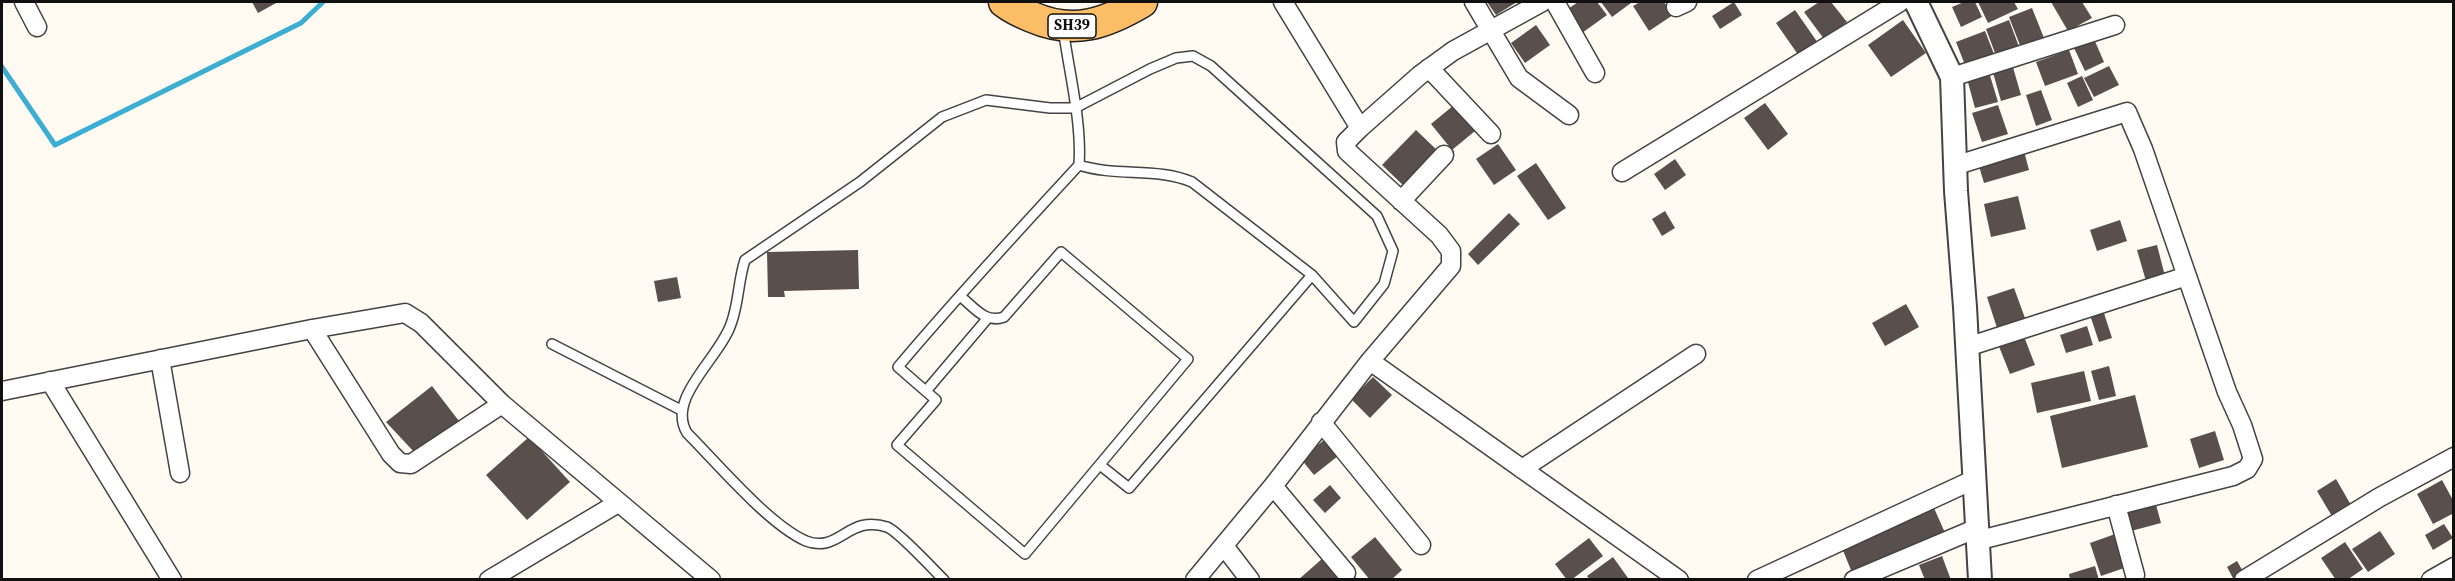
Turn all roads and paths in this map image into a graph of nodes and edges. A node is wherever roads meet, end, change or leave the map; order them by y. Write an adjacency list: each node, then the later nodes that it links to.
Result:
1 (24, 2): 12 (street)
2 (1004, 2): 11 (main road, SH39)
3 (1142, 2): 11 (main road, SH39)
4 (1283, 2): 19 (street)
5 (1474, 2): 13 (street)
6 (1542, 2): 13 (street)
7 (1555, 2): 15 (street)
8 (1900, 2): 24 (street)
9 (1916, 2): 16 (street)
10 (2115, 25): 16 (street)
11 (1063, 26): 17 (lane)
12 (37, 27)
13 (1490, 29): 14 (street); 18 (street)
14 (1430, 68): 19 (street); 20 (street)
15 (1595, 73)
16 (1952, 77): 23 (street)
17 (1075, 108): 22 (lane); 26 (lane); 40 (lane)
18 (1569, 115)
19 (1360, 128): 25 (street)
20 (1491, 134)
21 (1444, 155): 25 (street)
22 (1079, 165): 26 (lane); 28 (lane)
23 (1954, 166): 27 (street); 32 (street)
24 (1622, 172)
25 (1401, 201): 35 (street)
26 (1312, 275): 43 (lane)
27 (2187, 276): 32 (street); 49 (street)
28 (960, 296): 29 (lane); 38 (lane)
29 (987, 319): 38 (lane); 43 (lane)
30 (312, 329): 34 (street); 39 (street); 39 (street)
31 (552, 344): 40 (lane)
32 (1967, 347): 46 (street)
33 (1696, 354): 44 (street)
34 (160, 359): 36 (street); 45 (street)
35 (1370, 361): 41 (street); 44 (street)
36 (50, 381): 37 (street); 56 (street)
37 (2, 391)
38 (926, 391): 43 (lane)
39 (502, 405): 48 (street)
40 (681, 410): 59 (lane)
41 (1321, 422): 47 (street); 51 (street)
42 (2454, 457): 66 (street)
43 (1100, 465)
44 (1522, 469): 62 (street)
45 (180, 472)
46 (1973, 480): 50 (street); 63 (street)
47 (1273, 486): 52 (street); 54 (street)
48 (618, 502): 57 (street); 58 (street)
49 (2116, 506): 50 (street); 55 (street)
50 (1976, 535): 64 (street); 65 (street)
51 (1421, 545)
52 (1224, 546): 60 (street); 61 (street)
53 (2454, 567): 67 (street)
54 (1346, 573)
55 (2135, 575)
56 (172, 579)
57 (489, 579)
58 (711, 579)
59 (944, 579)
60 (1195, 579)
61 (1250, 579)
62 (1679, 579)
63 (1757, 579)
64 (1854, 579)
65 (1980, 579)
66 (2244, 579)
67 (2431, 579)

